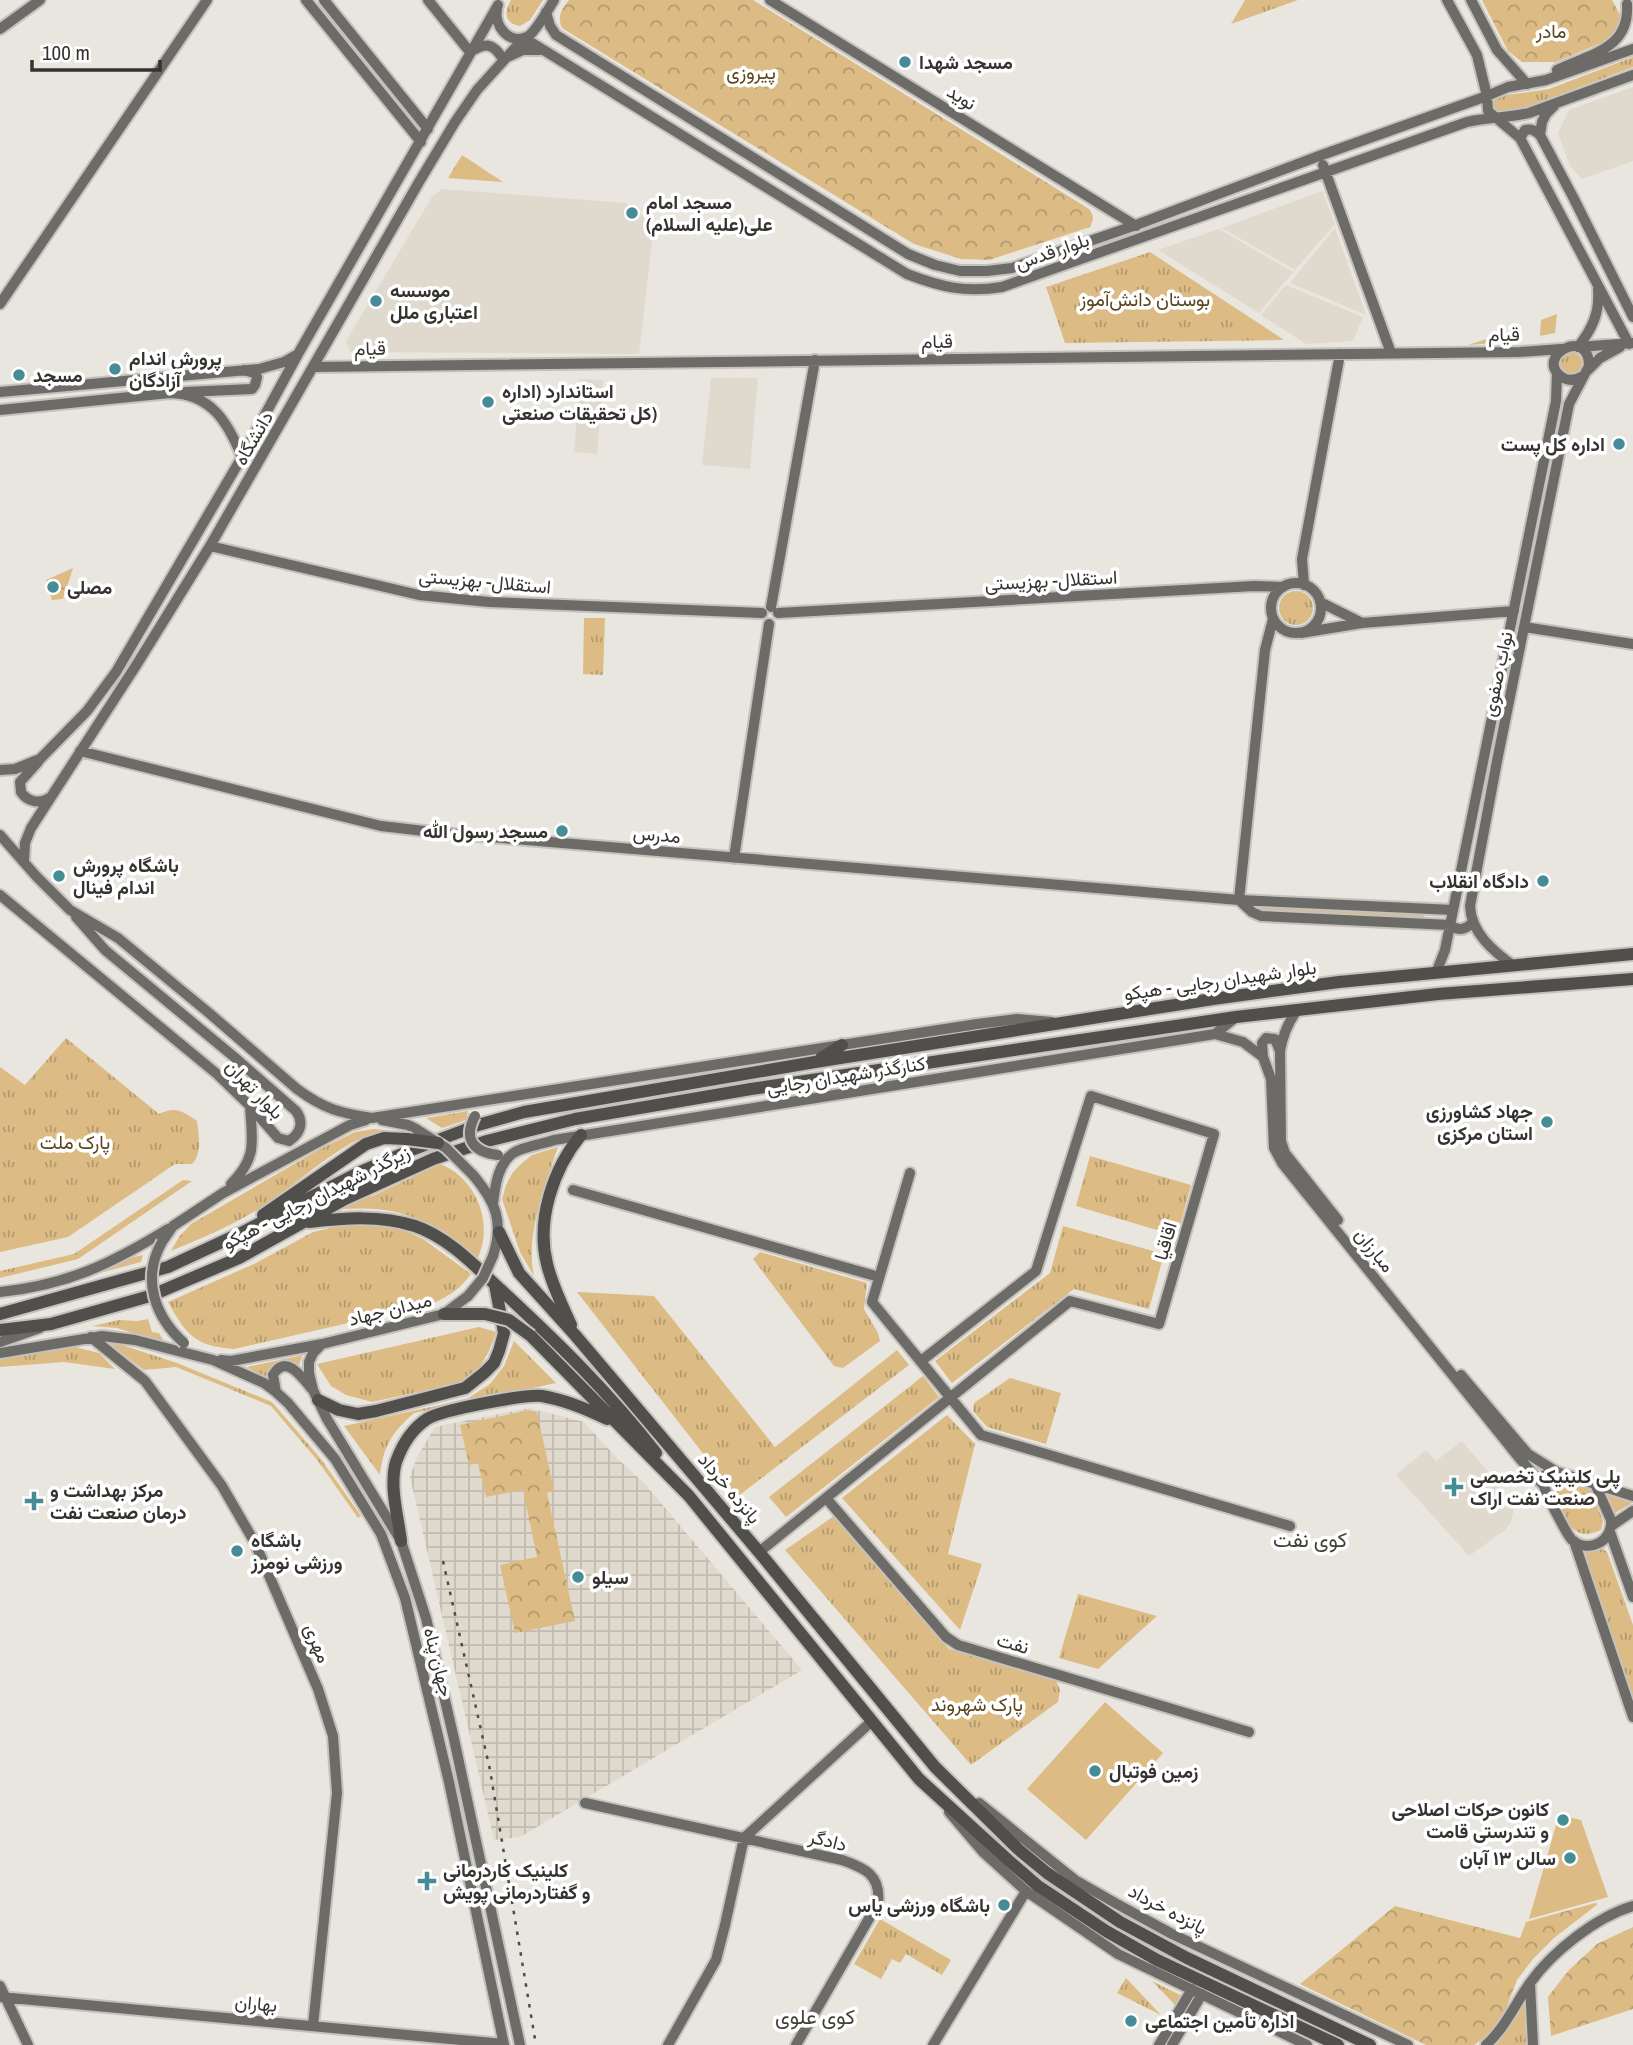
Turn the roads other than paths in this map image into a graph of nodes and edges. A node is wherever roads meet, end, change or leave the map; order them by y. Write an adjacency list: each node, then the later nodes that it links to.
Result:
1 (40, 0): 13 (street)
2 (207, 0): 35 (street)
3 (306, 0): 29 (street)
4 (324, 0): 26 (street)
5 (428, 0): 18 (street)
6 (554, 0): 12 (street, دانشگاه)
7 (770, 0): 32 (street, نوید)
8 (1447, 0): 19 (street)
9 (1471, 0): 17 (street)
10 (500, 3): 14 (street, بلوار قدس); 18 (street, دانشگاه)
11 (1628, 5): 22 (street)
12 (546, 12): 14 (street, دانشگاه); 32 (street, بلوار قدس)
13 (0, 29)
14 (524, 38): 16 (street, بلوار قدس); 20 (street, دانشگاه)
15 (1633, 49): 22 (street, بلوار قدس)
16 (544, 50): 20 (street); 33 (street, بلوار قدس)
17 (1497, 50): 19 (street); 22 (street)
18 (470, 52): 20 (street); 26 (street, دانشگاه)
19 (1477, 55): 23 (street)
20 (503, 59): 47 (street, دانشگاه)
21 (1633, 75): 24 (street, بلوار قدس)
22 (1527, 84): 23 (street, بلوار قدس)
23 (1487, 96): 25 (street); 30 (street, بلوار قدس)
24 (1556, 104): 25 (street, بلوار قدس); 27 (street)
25 (1497, 117): 28 (street); 31 (street, بلوار قدس)
26 (428, 129): 29 (street, دانشگاه)
27 (1540, 135): 28 (street); 36 (street)
28 (1520, 138): 34 (street)
29 (421, 142): 44 (street, دانشگاه)
30 (1319, 156): 31 (street); 32 (street, بلوار قدس)
31 (1325, 172): 33 (street, بلوار قدس); 43 (street)
32 (1136, 225): 33 (street)
33 (1142, 238)
34 (1598, 285): 37 (street); 40 (street)
35 (0, 304)
36 (1628, 306): 37 (street); 38 (street)
37 (1614, 314): 39 (street)
38 (1633, 317)
39 (1631, 343): 40 (street); 50 (street)
40 (1578, 347): 41 (street); 50 (street)
41 (1561, 349): 42 (street, قیام); 49 (street)
42 (1520, 352): 43 (street, قیام); 49 (street)
43 (1391, 353): 45 (street, قیام)
44 (298, 354): 48 (street); 56 (street, دانشگاه)
45 (1340, 354): 46 (street, قیام); 58 (street)
46 (815, 360): 47 (street, قیام); 64 (street)
47 (314, 367): 57 (street, دانشگاه)
48 (241, 370): 51 (street); 52 (street)
49 (1556, 370): 50 (street); 53 (street, نواب صفوی)
50 (1585, 374): 54 (street, نواب صفوی)
51 (0, 393)
52 (179, 393): 55 (street); 56 (street)
53 (1556, 401): 54 (street); 65 (street, نواب صفوی)
54 (1569, 404): 68 (street, نواب صفوی)
55 (0, 411)
56 (242, 457): 74 (street, دانشگاه)
57 (210, 546): 64 (street, استقلال- بهزیستی); 73 (street, دانشگاه)
58 (1303, 559): 59 (street); 61 (street)
59 (1304, 585): 61 (street); 63 (street)
60 (1254, 586): 61 (street, استقلال- بهزیستی); 62 (street); 64 (street, استقلال- بهزیستی)
61 (1286, 586): 62 (street)
62 (1271, 602): 66 (street)
63 (1320, 602): 67 (street); 70 (street)
64 (771, 611): 78 (street)
65 (1514, 611): 67 (street); 83 (street, نواب صفوی)
66 (1273, 619): 69 (street); 72 (street)
67 (1362, 623): 70 (street)
68 (1524, 627): 71 (street); 84 (street, نواب صفوی)
69 (1286, 631): 70 (street); 72 (street)
70 (1301, 633)
71 (1633, 644)
72 (1265, 650): 81 (street)
73 (80, 751): 76 (street, دانشگاه); 78 (street, مدرس)
74 (40, 759): 75 (street, دانشگاه); 76 (street)
75 (0, 769)
76 (49, 798): 79 (street, دانشگاه)
77 (0, 835): 79 (street, بلوار تهران)
78 (734, 858): 81 (street, مدرس)
79 (24, 862): 82 (street, بلوار تهران)
80 (0, 895): 100 (street, بلوار تهران)
81 (1240, 900): 83 (street, مدرس); 85 (street, مدرس)
82 (70, 910): 100 (street, بلوار تهران); 101 (street, بلوار تهران)
83 (1453, 910): 85 (street, نواب صفوی)
84 (1472, 923): 85 (street, مدرس); 87 (street)
85 (1450, 925): 88 (street, نواب صفوی)
86 (1633, 954): 87 (main road, بلوار شهیدان رجایی - هپکو)
87 (1514, 966): 88 (main road, بلوار شهیدان رجایی - هپکو)
88 (1436, 973): 92 (main road, بلوار شهیدان رجایی - هپکو)
89 (1633, 979): 90 (main road, بلوار شهیدان رجایی - هپکو)
90 (1298, 1009): 91 (main road, بلوار شهیدان رجایی - هپکو); 95 (street, مبارزان)
91 (1236, 1017): 93 (street, کنارگذر شهیدان رجایی); 98 (main road, بلوار شهیدان رجایی - هپکو)
92 (1063, 1023): 94 (street, کنارگذر شهیدان رجایی); 97 (main road, بلوار شهیدان رجایی - هپکو)
93 (1214, 1034): 96 (street); 103 (street, کنارگذر شهیدان رجایی)
94 (842, 1045): 97 (main road); 99 (street, کنارگذر شهیدان رجایی)
95 (1280, 1051): 96 (street); 134 (street, مبارزان)
96 (1263, 1058): 136 (street, مبارزان)
97 (815, 1062): 113 (main road, زیرگذر شهیدان رجایی - هپکو)
98 (819, 1080): 110 (main road, زیرگذر شهیدان رجایی - هپکو)
99 (494, 1100): 101 (street, کنارگذر شهیدان رجایی); 105 (street, کنارگذر شهیدان رجایی, bridge)
100 (250, 1106): 108 (street)
101 (372, 1118): 102 (street); 108 (street)
102 (412, 1134): 104 (main road, bridge); 113 (main road)
103 (580, 1135): 105 (street, کنارگذر شهیدان رجایی); 123 (main road)
104 (438, 1143): 109 (street, میدان جهاد, bridge)
105 (515, 1152): 109 (street)
106 (909, 1172): 114 (street)
107 (573, 1190): 114 (street)
108 (223, 1193): 111 (street)
109 (493, 1203): 112 (street, میدان جهاد)
110 (305, 1222): 115 (main road); 121 (main road, زیرگذر شهیدان رجایی - هپکو)
111 (173, 1226): 116 (street); 128 (street, bridge)
112 (499, 1232): 120 (street, میدان جهاد, bridge); 123 (main road, پانزده خرداد)
113 (241, 1233): 117 (main road, زیرگذر شهیدان رجایی - هپکو)
114 (879, 1277): 129 (street)
115 (495, 1285): 131 (main road); 137 (main road)
116 (0, 1292)
117 (45, 1303): 118 (main road); 119 (main road, زیرگذر شهیدان رجایی - هپکو)
118 (0, 1306)
119 (0, 1314)
120 (444, 1314): 126 (street, میدان جهاد); 133 (main road, پانزده خرداد, bridge)
121 (51, 1324): 122 (main road, زیرگذر شهیدان رجایی - هپکو); 125 (street)
122 (0, 1330)
123 (575, 1335): 145 (main road, پانزده خرداد)
124 (91, 1337): 127 (street); 128 (street); 160 (street, مهری)
125 (0, 1342)
126 (322, 1344): 128 (street, میدان جهاد); 131 (street, جهان پناه)
127 (0, 1353)
128 (214, 1360): 130 (street, جهان پناه)
129 (921, 1361): 132 (street); 132 (street, اقاقیا)
130 (276, 1392): 131 (street); 162 (street, جهان پناه)
131 (315, 1395): 143 (street, جهان پناه)
132 (951, 1397): 139 (street, اقاقیا); 141 (street)
133 (618, 1424): 137 (main road, پانزده خرداد); 143 (main road)
134 (1557, 1472): 135 (street, مبارزان); 136 (street)
135 (1594, 1484): 138 (street, مبارزان); 142 (street)
136 (1544, 1486): 144 (street, مبارزان)
137 (689, 1496): 148 (main road, پانزده خرداد)
138 (1633, 1496)
139 (826, 1498): 145 (street, اقاقیا); 149 (street, نفت)
140 (1633, 1511): 142 (street)
141 (1290, 1526)
142 (1611, 1529): 144 (street); 146 (street)
143 (401, 1541): 163 (street, جهان پناه)
144 (1573, 1542): 147 (street)
145 (759, 1552): 150 (main road, پانزده خرداد)
146 (1633, 1597)
147 (1633, 1717)
148 (872, 1721): 151 (main road, پانزده خرداد); 153 (street)
149 (1249, 1732)
150 (935, 1768): 171 (main road, پانزده خرداد); 172 (street, پانزده خرداد)
151 (919, 1779): 154 (street, پانزده خرداد); 170 (main road, پانزده خرداد)
152 (585, 1803): 153 (street, دادگر)
153 (744, 1838): 164 (street); 165 (street, دادگر)
154 (1026, 1891): 158 (street, پانزده خرداد); 166 (street)
155 (1633, 1906): 156 (street)
156 (1530, 1984): 173 (street); 174 (street)
157 (0, 1986): 159 (street)
158 (1197, 1991): 167 (street); 168 (street); 169 (street, پانزده خرداد)
159 (3, 1997): 160 (street, بهاران); 161 (street)
160 (313, 2026): 162 (street, بهاران)
161 (28, 2045)
162 (504, 2045)
163 (520, 2045)
164 (668, 2045)
165 (796, 2045)
166 (933, 2045)
167 (1159, 2045)
168 (1172, 2045)
169 (1307, 2045)
170 (1338, 2045)
171 (1370, 2045)
172 (1408, 2045)
173 (1486, 2045)
174 (1533, 2045)

